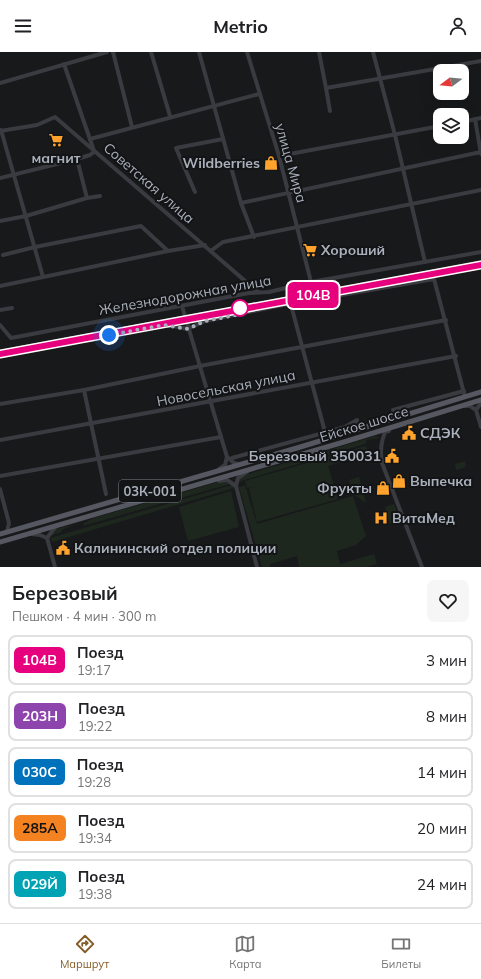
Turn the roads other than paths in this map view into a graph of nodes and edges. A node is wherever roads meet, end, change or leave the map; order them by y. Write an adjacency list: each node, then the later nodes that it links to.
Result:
1 (107, 52): 8 (street)
2 (112, 52): 21 (street)
3 (151, 52): 17 (street)
4 (199, 52): 15 (street)
5 (247, 52): 14 (street, улица Мира)
6 (318, 52): 13 (street)
7 (373, 52): 11 (street)
8 (97, 54): 10 (street)
9 (481, 61): 11 (street)
10 (64, 64): 12 (street); 25 (street, Советская улица)
11 (380, 80): 13 (street); 24 (street)
12 (0, 83)
13 (326, 88): 16 (street)
14 (259, 94): 15 (street); 29 (street, улица Мира)
15 (213, 106): 17 (street); 26 (street)
16 (330, 111)
17 (170, 116): 21 (street)
18 (481, 118): 19 (street)
19 (475, 119): 20 (street); 28 (street)
20 (469, 120)
21 (132, 127): 25 (street)
22 (433, 127): 24 (street)
23 (0, 130): 27 (street); 32 (street)
24 (395, 134): 29 (street); 31 (street)
25 (90, 139): 27 (street, Советская улица)
26 (223, 139): 35 (street); 39 (street)
27 (94, 152): 30 (street); 45 (street, Советская улица)
28 (481, 153): 31 (street)
29 (279, 156): 36 (street, улица Мира)
30 (77, 159): 32 (street); 38 (street)
31 (403, 169): 36 (street); 40 (street)
32 (13, 176): 33 (street); 41 (street)
33 (0, 178)
34 (481, 190): 40 (street)
35 (195, 192)
36 (288, 193): 39 (street); 43 (street, улица Мира)
37 (100, 196): 38 (street)
38 (86, 198): 41 (street)
39 (241, 203): 44 (street)
40 (411, 205): 43 (street); 51 (street)
41 (26, 216): 42 (street); 46 (street)
42 (0, 221)
43 (297, 227): 44 (street); 53 (street, улица Мира)
44 (254, 237): 48 (street)
45 (205, 244): 47 (street); 48 (street, Советская улица)
46 (35, 247): 47 (street); 50 (street); 52 (street)
47 (168, 250): 52 (street)
48 (212, 250): 55 (street, Советская улица)
49 (481, 252): 51 (street, Железнодорожная улица)
50 (3, 255)
51 (425, 262): 53 (street, Железнодорожная улица)
52 (43, 277): 54 (street)
53 (311, 282): 55 (street, Железнодорожная улица)
54 (0, 286)
55 (258, 292): 57 (street, Железнодорожная улица)
56 (291, 305): 60 (street); 62 (street); 63 (street)
57 (182, 306): 61 (street, Железнодорожная улица); 62 (street)
58 (12, 308): 59 (street)
59 (0, 310)
60 (446, 320): 63 (street); 65 (street)
61 (0, 324)
62 (188, 329): 64 (street); 66 (street)
63 (303, 347): 66 (street); 67 (street)
64 (0, 356)
65 (456, 356): 67 (street, Новосельская улица); 69 (street)
66 (199, 366): 68 (street); 73 (street)
67 (312, 382): 73 (street, Новосельская улица); 82 (street)
68 (84, 390): 74 (street); 78 (street)
69 (464, 391): 71 (street); 76 (street)
70 (481, 392): 71 (main road, Ейское шоссе / 03К-001)
71 (466, 397): 81 (main road, Ейское шоссе / 03К-001)
72 (481, 401): 75 (main road, Ейское шоссе / 03К-001); 77 (street)
73 (210, 402): 78 (street, Новосельская улица); 84 (street)
74 (0, 404)
75 (464, 406): 77 (street); 80 (main road, Ейское шоссе / 03К-001)
76 (393, 410)
77 (476, 410): 79 (street)
78 (91, 424): 86 (street, Новосельская улица); 88 (street)
79 (481, 427)
80 (391, 428): 83 (main road, Ейское шоссе / 03К-001); 85 (street)
81 (360, 430): 82 (street); 89 (main road, 03К-001)
82 (325, 432): 87 (street)
83 (367, 435): 85 (street); 90 (main road, Ейское шоссе / 03К-001)
84 (221, 437): 87 (street); 88 (street)
85 (382, 439): 107 (street)
86 (0, 440)
87 (229, 457): 89 (street); 91 (street)
88 (98, 458): 92 (street); 96 (street)
89 (251, 462): 91 (main road, 03К-001)
90 (249, 470): 93 (main road, Ейское шоссе / 03К-001); 94 (street)
91 (216, 472): 99 (main road, 03К-001)
92 (0, 476)
93 (206, 482): 94 (street); 98 (main road, Ейское шоссе / 03К-001)
94 (236, 486): 106 (street)
95 (0, 489): 97 (street)
96 (106, 494)
97 (9, 523): 99 (street); 100 (street)
98 (57, 525): 102 (main road, Ейское шоссе / 03К-001); 103 (street)
99 (18, 529): 100 (main road, 03К-001)
100 (7, 532): 101 (main road, 03К-001)
101 (0, 534)
102 (19, 536): 103 (street); 104 (main road, Ейское шоссе / 03К-001)
103 (47, 538): 105 (street)
104 (0, 542)
105 (54, 567)
106 (257, 567)
107 (422, 567)

